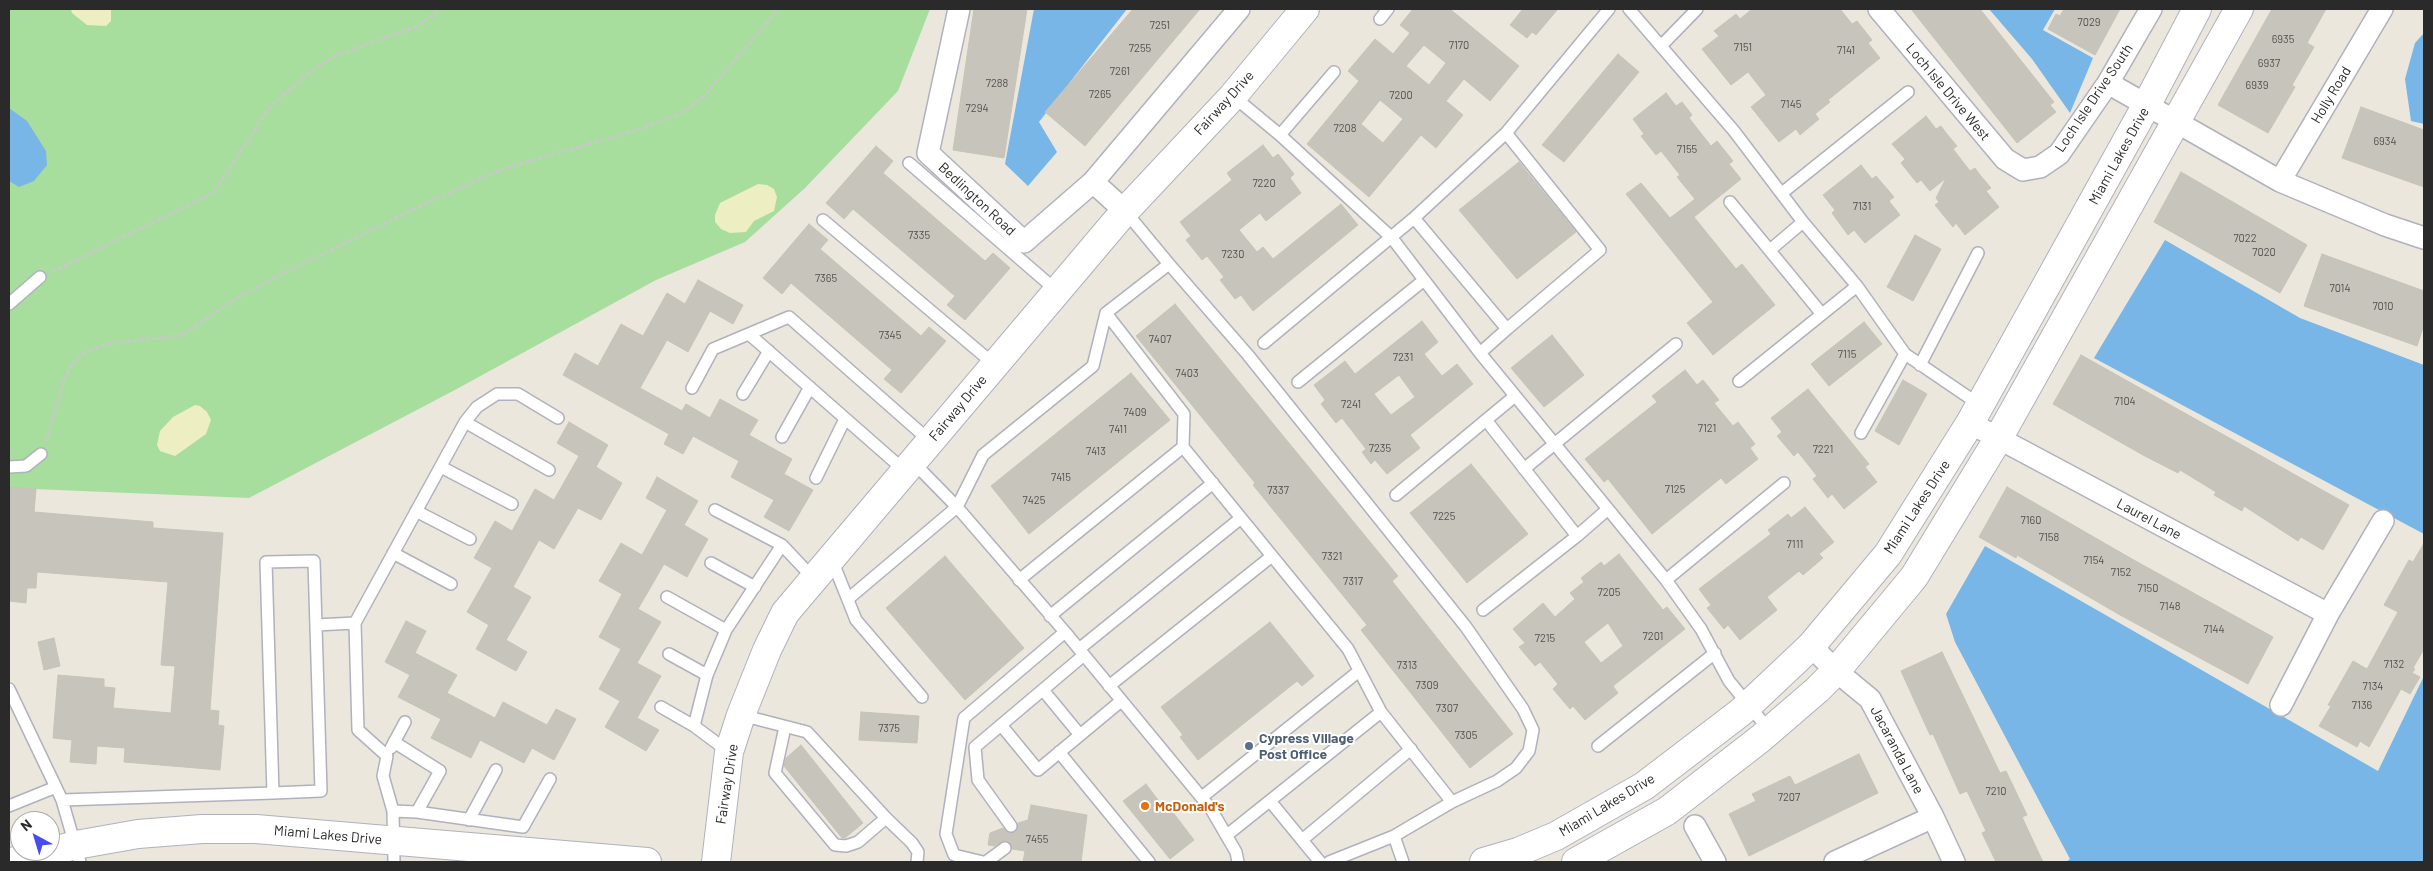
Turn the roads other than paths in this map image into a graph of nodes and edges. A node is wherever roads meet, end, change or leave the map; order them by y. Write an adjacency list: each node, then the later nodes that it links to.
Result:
1 (959, 9): 25 (street, Bedlington Road)
2 (1239, 9): 25 (street, Bedlington Road)
3 (1304, 9): 18 (main road, Fairway Drive)
4 (1388, 9): 13 (lane)
5 (1609, 9): 21 (lane)
6 (1629, 9): 14 (lane)
7 (1697, 9): 14 (lane)
8 (1879, 9): 24 (street, Loch Isle Drive West)
9 (2151, 9): 16 (street, Loch Isle Drive South)
10 (2197, 9): 19 (main road, Miami Lakes Drive)
11 (2239, 9): 20 (main road)
12 (2382, 9): 26 (street, Holly Road)
13 (1380, 19)
14 (1661, 46): 27 (lane)
15 (1334, 72): 22 (lane)
16 (2108, 83): 19 (street); 24 (street, Loch Isle Drive South)
17 (1908, 92): 27 (lane)
18 (1233, 96): 22 (lane); 29 (main road, Fairway Drive)
19 (2146, 106): 20 (street); 60 (main road, Miami Lakes Drive)
20 (2176, 123): 26 (street); 67 (main road)
21 (1506, 132): 30 (lane); 45 (lane)
22 (1280, 135): 33 (lane)
23 (909, 163): 41 (lane)
24 (2023, 170)
25 (1093, 182): 29 (street)
26 (2280, 182): 34 (street)
27 (1782, 193): 32 (lane)
28 (1730, 202): 35 (lane)
29 (1125, 211): 37 (lane); 41 (main road, Fairway Drive)
30 (1414, 218): 33 (lane); 45 (lane)
31 (823, 220): 52 (lane)
32 (1804, 222): 35 (lane); 40 (lane)
33 (1392, 238): 39 (lane); 47 (lane)
34 (2424, 238)
35 (1770, 250): 44 (lane)
36 (1978, 254): 53 (lane)
37 (1169, 264): 43 (lane); 144 (lane)
38 (40, 278): 42 (lane)
39 (1424, 280): 50 (lane); 55 (lane)
40 (1857, 286): 44 (lane); 51 (lane)
41 (1057, 291): 52 (main road, Fairway Drive)
42 (9, 304)
43 (1106, 313): 70 (lane); 82 (lane)
44 (1821, 314): 54 (lane)
45 (1507, 329): 50 (lane)
46 (749, 334): 49 (lane); 57 (lane); 68 (lane)
47 (1264, 343)
48 (1676, 344): 69 (lane)
49 (769, 351): 56 (lane); 58 (lane)
50 (1480, 353): 59 (lane)
51 (1905, 354): 53 (lane); 65 (lane)
52 (995, 365): 68 (main road, Fairway Drive)
53 (1920, 365): 60 (lane)
54 (1739, 381)
55 (1298, 382)
56 (810, 387): 62 (lane); 66 (lane)
57 (692, 388)
58 (743, 394)
59 (1515, 396): 63 (lane); 69 (lane)
60 (1975, 414): 67 (street, Laurel Lane); 108 (main road, Miami Lakes Drive)
61 (558, 418): 64 (lane)
62 (845, 418): 74 (lane); 77 (lane)
63 (1486, 420): 75 (lane); 80 (lane)
64 (465, 422): 73 (lane); 76 (lane)
65 (1861, 433)
66 (782, 437)
67 (1998, 438): 102 (street, Laurel Lane); 113 (main road)
68 (930, 441): 74 (main road, Fairway Drive)
69 (1556, 444): 75 (lane); 83 (lane)
70 (1183, 447): 78 (lane); 95 (lane)
71 (41, 454): 72 (lane)
72 (9, 467)
73 (441, 467): 81 (lane); 85 (lane)
74 (909, 467): 82 (lane); 94 (main road, Fairway Drive)
75 (1524, 469): 88 (lane)
76 (549, 470)
77 (816, 478)
78 (1212, 483): 86 (lane); 103 (lane)
79 (1784, 483): 96 (lane)
80 (1396, 495)
81 (512, 504)
82 (957, 507): 95 (lane); 100 (lane)
83 (1608, 509): 88 (lane); 96 (lane)
84 (715, 510): 90 (lane)
85 (416, 511): 89 (lane); 91 (lane)
86 (1241, 518): 92 (lane); 109 (lane)
87 (2383, 521): 102 (street)
88 (1577, 536): 101 (lane)
89 (470, 539)
90 (782, 546): 94 (lane); 98 (lane)
91 (393, 553): 97 (lane); 104 (lane)
92 (1272, 556): 112 (lane); 115 (lane)
93 (711, 563): 98 (lane)
94 (823, 569): 100 (lane); 124 (main road, Fairway Drive)
95 (1019, 580): 103 (lane)
96 (1666, 580): 110 (lane)
97 (451, 584)
98 (755, 587): 106 (lane)
99 (668, 596): 106 (lane)
100 (848, 599): 118 (lane)
101 (1483, 610)
102 (2328, 614): 120 (street)
103 (1050, 616): 107 (lane)
104 (355, 623): 105 (lane); 136 (lane)
105 (316, 625): 140 (lane); 140 (lane)
106 (726, 630): 114 (lane)
107 (1065, 632): 109 (lane); 164 (lane)
108 (1811, 646): 113 (street, Jacaranda Lane); 121 (main road, Miami Lakes Drive)
109 (1081, 652): 115 (lane); 117 (lane)
110 (1715, 653): 121 (lane); 132 (lane)
111 (669, 654): 114 (lane)
112 (1359, 671): 123 (lane); 141 (lane)
113 (1836, 671): 129 (main road); 149 (street, Jacaranda Lane)
114 (707, 675): 127 (lane)
115 (1109, 686): 119 (lane)
116 (9, 689): 139 (lane)
117 (1043, 690): 126 (lane); 130 (lane)
118 (922, 697)
119 (1121, 701): 130 (lane); 141 (lane)
120 (2281, 704)
121 (1748, 706): 129 (lane); 155 (main road, Miami Lakes Drive)
122 (661, 707): 127 (lane)
123 (1381, 712): 133 (lane); 143 (lane)
124 (741, 715): 128 (lane); 134 (main road, Fairway Drive)
125 (405, 722): 131 (lane)
126 (1001, 725): 135 (lane); 151 (lane)
127 (694, 726): 134 (lane)
128 (785, 727): 148 (lane); 148 (lane)
129 (1769, 730): 172 (main road)
130 (1080, 735): 135 (lane)
131 (394, 742): 136 (lane); 147 (lane)
132 (1598, 746)
133 (1411, 749): 144 (lane); 156 (lane)
134 (729, 752): 162 (main road, Fairway Drive)
135 (1058, 752): 165 (lane)
136 (387, 756): 146 (lane)
137 (496, 770): 150 (lane)
138 (550, 779): 150 (lane)
139 (56, 787): 142 (lane); 145 (lane)
140 (272, 793): 142 (lane)
141 (1202, 797): 153 (lane)
142 (62, 800): 159 (lane)
143 (1270, 801): 153 (lane); 156 (lane)
144 (1452, 802): 154 (lane)
145 (9, 806)
146 (393, 811): 147 (lane); 158 (lane)
147 (417, 812): 150 (lane)
148 (886, 818): 163 (lane)
149 (1933, 818): 174 (street); 175 (street, Jacaranda Lane)
150 (469, 820)
151 (1011, 826)
152 (1695, 826): 173 (street)
153 (1227, 835): 166 (lane)
154 (1394, 836): 168 (lane); 169 (lane)
155 (1556, 836): 170 (main road, Miami Lakes Drive); 171 (main road)
156 (1302, 840): 167 (lane)
157 (1005, 848): 164 (lane)
158 (394, 851): 159 (main road, Miami Lakes Drive); 161 (main road, Miami Lakes Drive)
159 (78, 853): 160 (main road, Miami Lakes Drive)
160 (11, 862)
161 (647, 862)
162 (716, 862)
163 (917, 862)
164 (984, 862)
165 (1149, 862)
166 (1238, 862)
167 (1320, 862)
168 (1329, 862)
169 (1402, 862)
170 (1484, 862)
171 (1568, 862)
172 (1576, 862)
173 (1715, 862)
174 (1835, 862)
175 (1954, 862)

